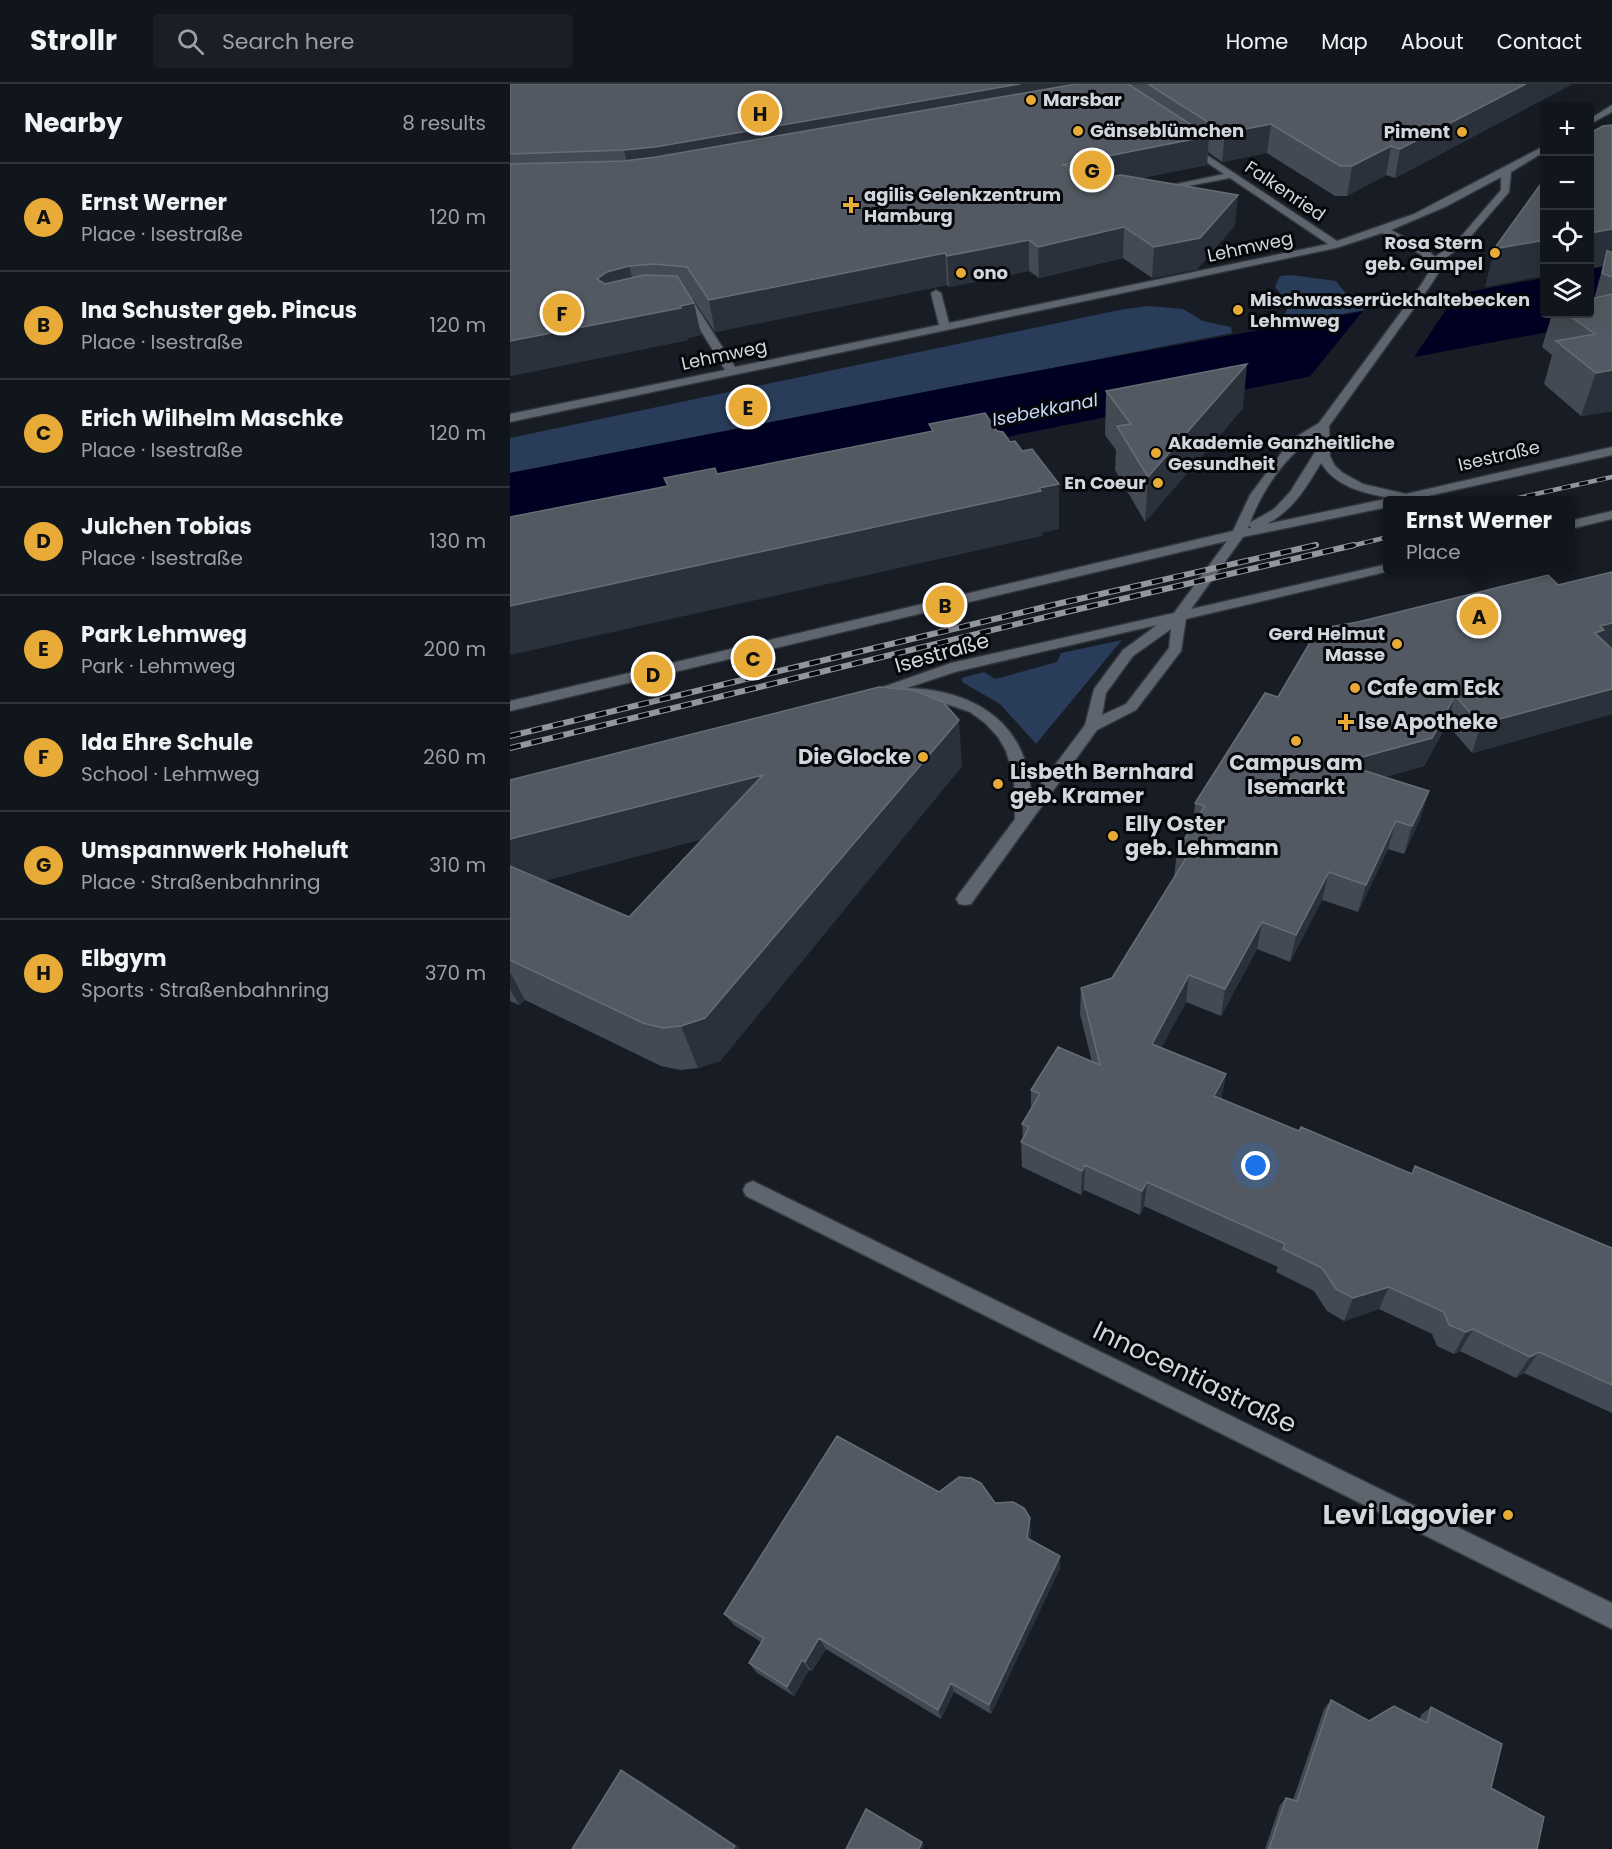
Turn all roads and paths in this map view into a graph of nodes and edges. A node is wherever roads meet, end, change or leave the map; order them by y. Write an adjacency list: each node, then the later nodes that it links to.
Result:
1 (1610, 111): 2 (street)
2 (1594, 120)
3 (1179, 140): 6 (street, Falkenried)
4 (1540, 152): 5 (street, Lehmweg)
5 (1506, 171): 8 (street, Lehmweg); 10 (street)
6 (1232, 175): 7 (street); 9 (street, Falkenried)
7 (1175, 187)
8 (1385, 231): 9 (street, Lehmweg); 10 (street)
9 (1336, 245): 13 (street, Lehmweg)
10 (1434, 262): 16 (street)
11 (936, 293): 13 (street)
12 (674, 299): 14 (street)
13 (945, 328): 14 (street, Lehmweg)
14 (731, 370): 15 (street, Lehmweg)
15 (510, 418)
16 (1323, 426): 17 (street); 24 (street)
17 (1323, 449): 19 (street); 24 (street)
18 (1612, 451): 20 (street, Isestraße)
19 (1391, 496)
20 (1414, 496)
21 (1383, 504): 24 (street)
22 (1612, 515): 23 (street)
23 (1575, 524)
24 (1239, 534): 26 (street); 29 (street)
25 (1383, 569): 26 (street, Isestraße)
26 (1179, 616): 27 (street, Isestraße); 30 (street); 30 (street)
27 (880, 693): 28 (street, Isestraße); 31 (street)
28 (857, 699)
29 (510, 706)
30 (1092, 726): 31 (street)
31 (1023, 819): 32 (street)
32 (965, 899)
33 (753, 1190): 34 (street, Innocentiastraße)
34 (1612, 1616)

